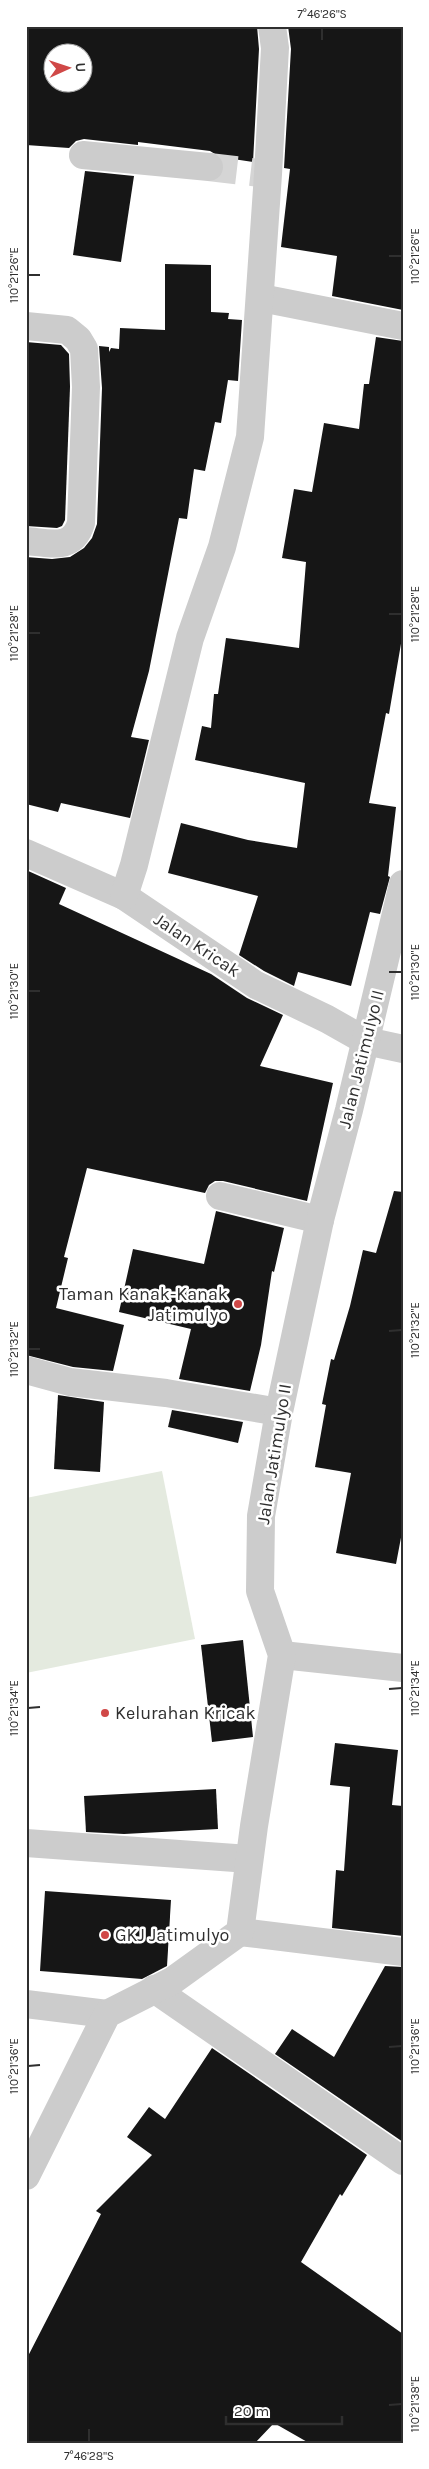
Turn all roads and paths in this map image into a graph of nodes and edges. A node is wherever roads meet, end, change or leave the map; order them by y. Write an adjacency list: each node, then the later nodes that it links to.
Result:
1 (272, 26): 4 (street)
2 (83, 155): 3 (street)
3 (209, 167)
4 (261, 298): 6 (street); 10 (street)
5 (26, 326): 7 (street)
6 (403, 326)
7 (26, 541)
8 (26, 852): 10 (street, Jalan Kricak)
9 (403, 884): 11 (street, Jalan Jatimulyo II)
10 (124, 896): 11 (street, Jalan Kricak)
11 (366, 1041): 12 (street, Jalan Kricak); 14 (street, Jalan Jatimulyo II)
12 (403, 1049)
13 (220, 1196): 14 (street)
14 (320, 1220): 16 (street, Jalan Jatimulyo II)
15 (26, 1370): 16 (street)
16 (279, 1412): 17 (street, Jalan Jatimulyo II)
17 (282, 1655): 18 (street); 20 (street, Jalan Jatimulyo II)
18 (403, 1668)
19 (26, 1843): 20 (street)
20 (249, 1859): 21 (street, Jalan Jatimulyo II)
21 (240, 1932): 22 (street); 23 (street)
22 (403, 1952)
23 (154, 1989): 25 (street); 26 (street)
24 (26, 2004): 25 (street)
25 (107, 2014): 27 (street)
26 (403, 2161)
27 (26, 2176)

